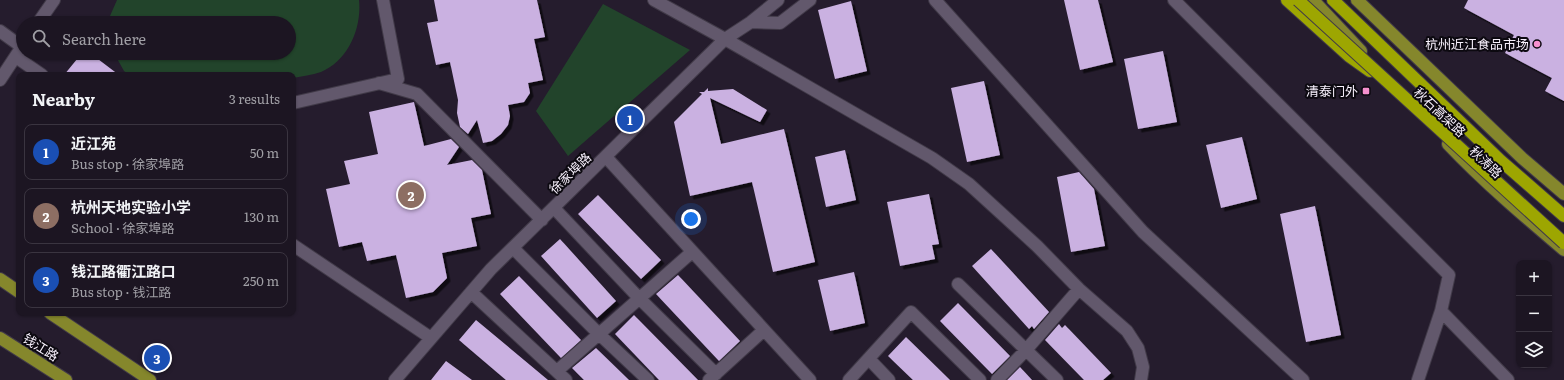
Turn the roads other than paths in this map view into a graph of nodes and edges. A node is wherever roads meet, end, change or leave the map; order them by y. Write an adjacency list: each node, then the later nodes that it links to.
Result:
1 (54, 0): 13 (street)
2 (383, 0): 22 (street)
3 (654, 0): 16 (street)
4 (778, 0): 14 (street, 徐家埠路)
5 (810, 0): 14 (street)
6 (935, 0): 63 (street)
7 (1174, 0): 41 (street)
8 (1288, 0): 23 (highway, bridge)
9 (1298, 0): 23 (highway, 秋石高架路, bridge)
10 (1313, 0): 33 (main road, 秋涛路)
11 (1333, 0): 28 (highway, 秋石高架路)
12 (1357, 0): 26 (main road)
13 (43, 16)
14 (751, 22): 16 (street, 徐家埠路)
15 (0, 31): 17 (street)
16 (725, 39): 25 (street, 徐家埠路); 37 (street)
17 (16, 46)
18 (16, 56): 21 (street)
19 (29, 60): 20 (street)
20 (39, 72)
21 (0, 80)
22 (379, 83): 24 (street); 29 (street)
23 (1402, 95): 30 (highway, 秋石高架路, bridge)
24 (296, 102)
25 (606, 157): 27 (street, 徐家埠路); 34 (street)
26 (1564, 194)
27 (554, 208): 29 (street, 徐家埠路); 40 (street)
28 (1564, 216)
29 (542, 220): 32 (street, 徐家埠路)
30 (1564, 243)
31 (296, 246): 46 (street)
32 (513, 248): 39 (street, 徐家埠路); 44 (street)
33 (1564, 250)
34 (692, 252): 40 (street); 43 (street)
35 (0, 279): 38 (main road)
36 (958, 284): 47 (street)
37 (1079, 289): 47 (street); 62 (street)
38 (16, 290)
39 (472, 292): 46 (street, 徐家埠路); 49 (street)
40 (639, 298): 44 (street); 50 (street)
41 (1441, 311): 64 (street); 65 (street)
42 (54, 316): 52 (main road)
43 (764, 330): 50 (street); 56 (street)
44 (599, 334): 49 (street); 55 (street)
45 (0, 338): 51 (main road, 钱江路)
46 (431, 338): 53 (street, 徐家埠路)
47 (1026, 350): 60 (street); 61 (street)
48 (869, 359): 57 (street); 58 (street); 59 (street)
49 (557, 371): 54 (street)
50 (712, 377)
51 (66, 380)
52 (150, 380)
53 (395, 380)
54 (566, 380)
55 (648, 380)
56 (810, 380)
57 (849, 380)
58 (889, 380)
59 (980, 380)
60 (997, 380)
61 (1057, 380)
62 (1141, 380)
63 (1303, 380)
64 (1418, 380)
65 (1508, 380)

